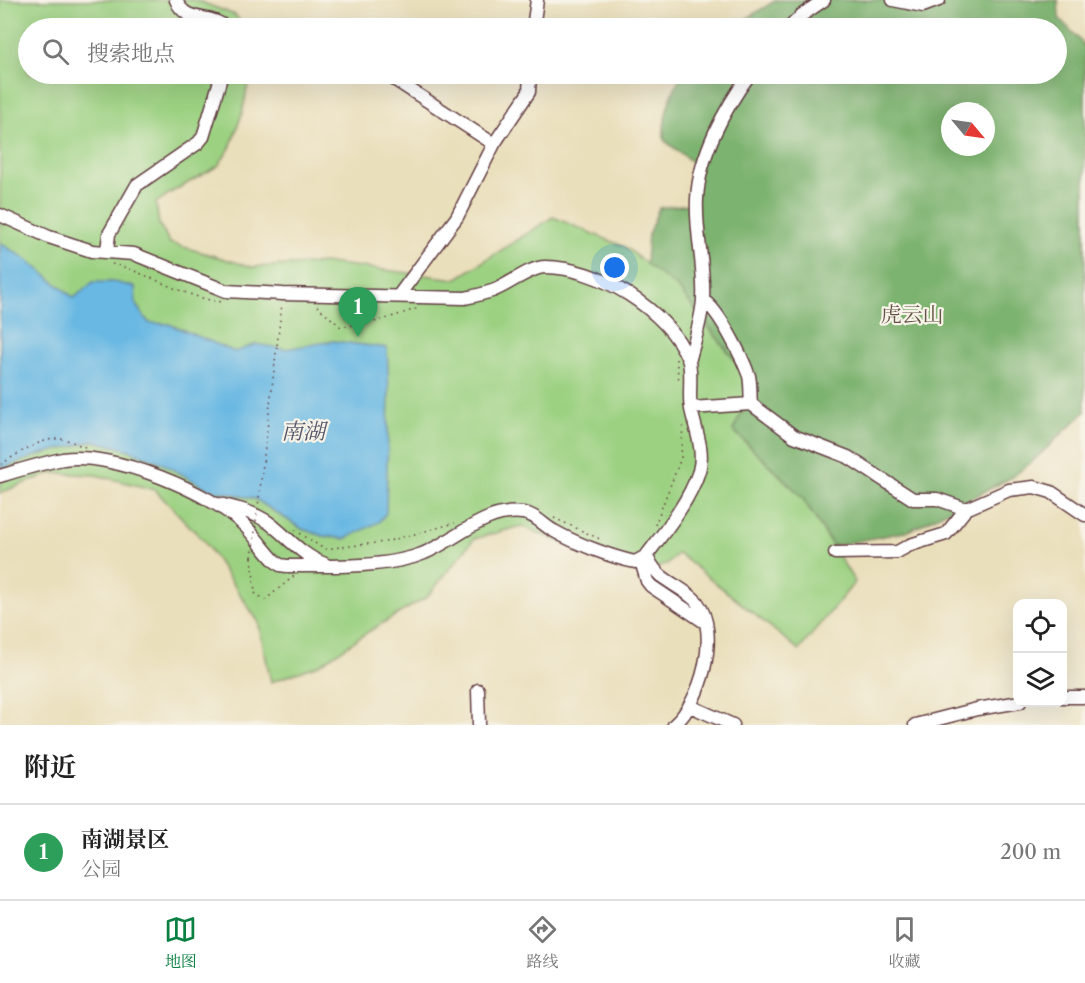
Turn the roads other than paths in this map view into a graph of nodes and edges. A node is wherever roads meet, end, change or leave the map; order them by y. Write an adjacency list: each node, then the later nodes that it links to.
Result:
1 (176, 0): 6 (street)
2 (537, 0): 7 (street)
3 (824, 0): 8 (street)
4 (893, 0): 5 (street)
5 (939, 0)
6 (203, 18)
7 (534, 18)
8 (799, 18)
9 (219, 84): 15 (street)
10 (401, 84): 13 (street)
11 (529, 84): 13 (street)
12 (743, 84): 17 (street)
13 (494, 144): 16 (street)
14 (0, 215): 15 (street)
15 (106, 256): 16 (street)
16 (399, 295): 18 (street)
17 (704, 300): 18 (street); 19 (street)
18 (689, 362): 20 (street)
19 (751, 404): 20 (street); 23 (street)
20 (691, 408): 26 (street)
21 (0, 476): 22 (street)
22 (218, 504): 27 (street); 27 (street)
23 (966, 509): 24 (street); 25 (street)
24 (1085, 515)
25 (835, 553)
26 (643, 559): 27 (street); 32 (street)
27 (329, 565)
28 (478, 690): 33 (street)
29 (1067, 697): 30 (street)
30 (1085, 697)
31 (1013, 703): 36 (street)
32 (690, 706): 34 (street); 35 (street)
33 (479, 725)
34 (674, 725)
35 (733, 725)
36 (915, 725)

